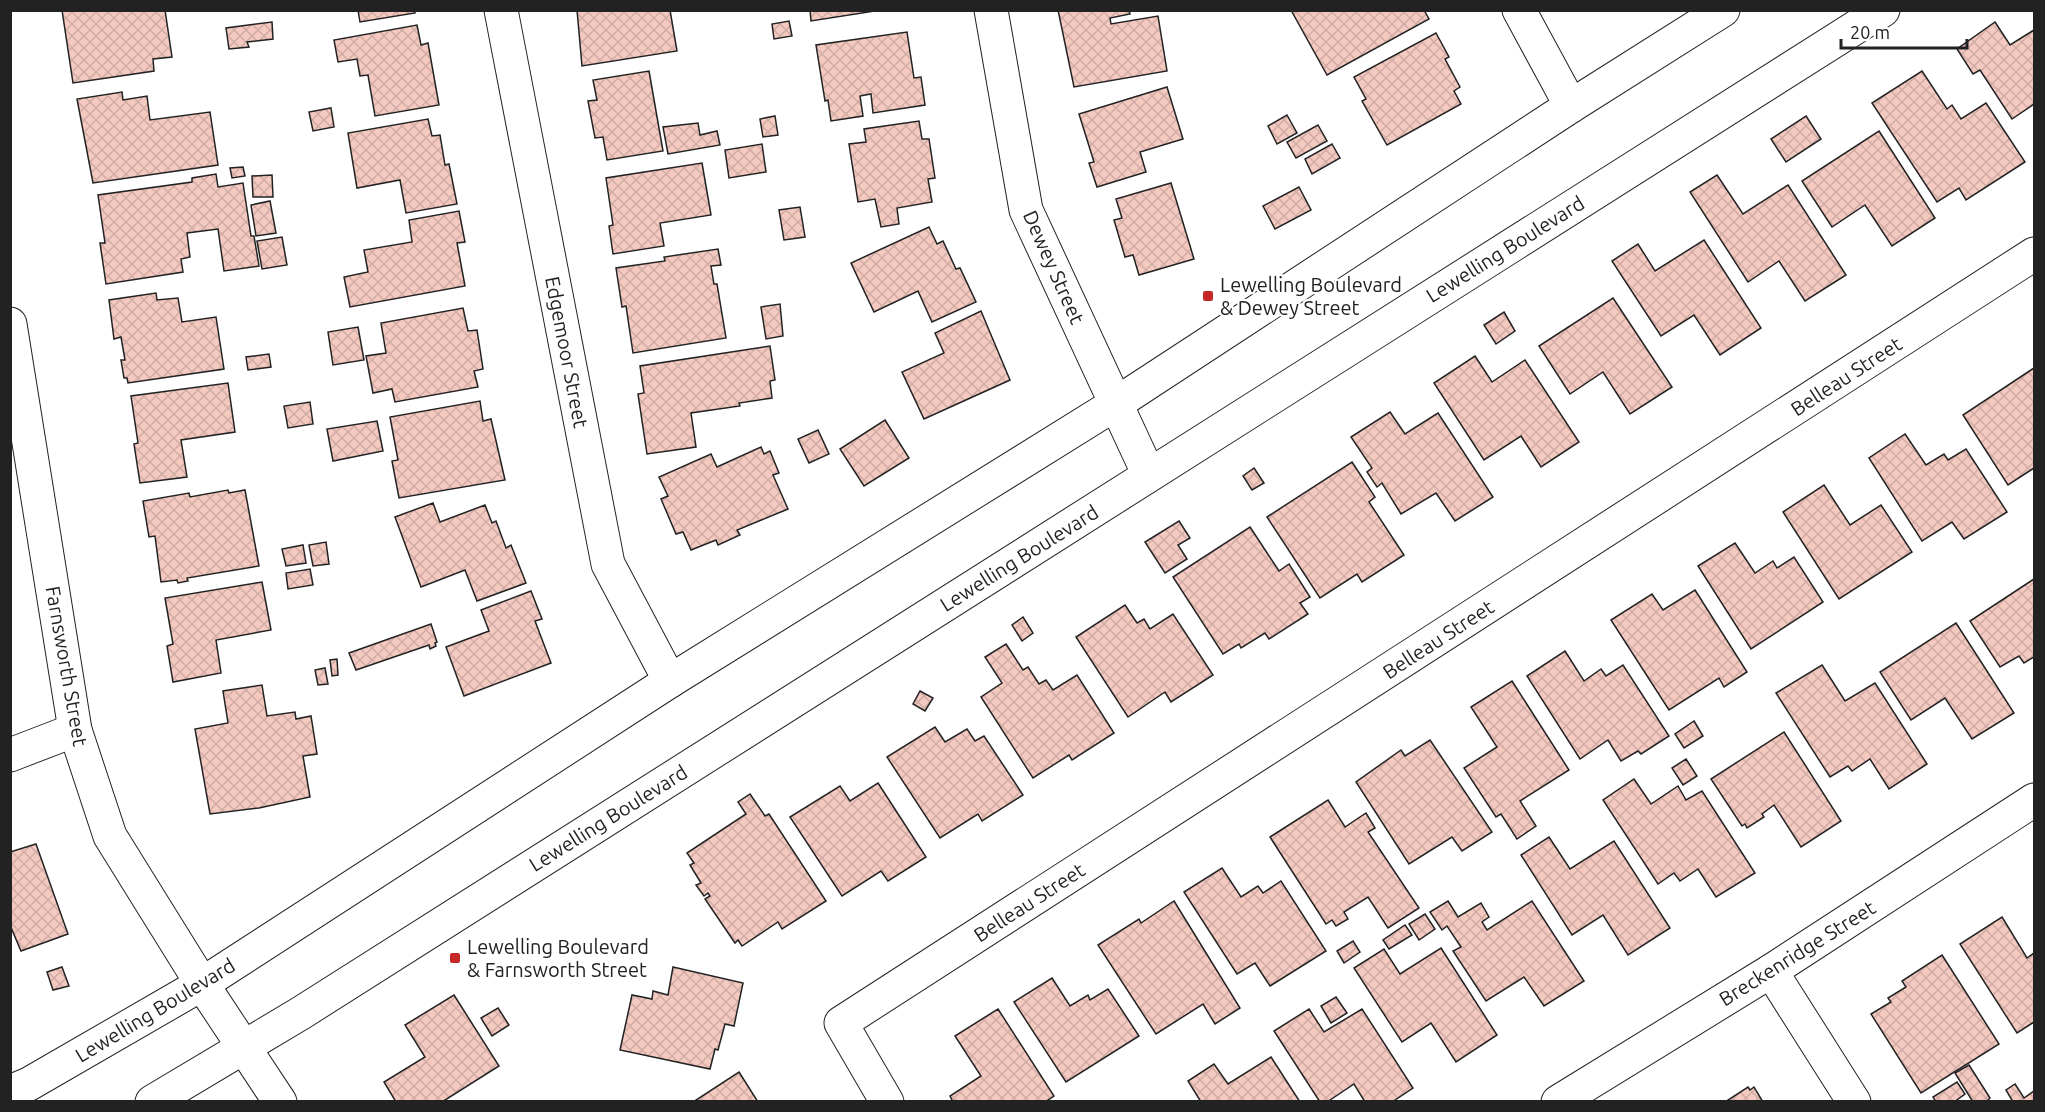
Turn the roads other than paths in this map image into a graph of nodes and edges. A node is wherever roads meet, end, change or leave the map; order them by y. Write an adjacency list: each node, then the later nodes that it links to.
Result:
1 (501, 10): 11 (street, Edgemoor Street)
2 (991, 10): 9 (street, Dewey Street)
3 (1519, 10): 6 (street)
4 (1723, 10): 6 (street, Lewelling Boulevard)
5 (1883, 10): 10 (street, Lewelling Boulevard)
6 (1571, 106): 9 (street, Lewelling Boulevard)
7 (2034, 254): 21 (street, Belleau Street)
8 (10, 324): 12 (street, Farnsworth Street)
9 (1117, 403): 10 (street, Dewey Street); 11 (street, Lewelling Boulevard)
10 (1149, 475): 17 (street, Lewelling Boulevard)
11 (670, 681): 16 (street, Lewelling Boulevard)
12 (75, 730): 13 (street); 16 (street, Farnsworth Street)
13 (10, 755)
14 (2034, 800): 15 (street, Breckenridge Street)
15 (1771, 971): 22 (street, Breckenridge Street); 23 (street)
16 (202, 984): 17 (street, Farnsworth Street); 18 (street, Lewelling Boulevard)
17 (244, 1049): 19 (street, Lewelling Boulevard); 20 (street, Farnsworth Street)
18 (10, 1092)
19 (152, 1101)
20 (280, 1101)
21 (887, 1101)
22 (1558, 1101)
23 (1854, 1101)

